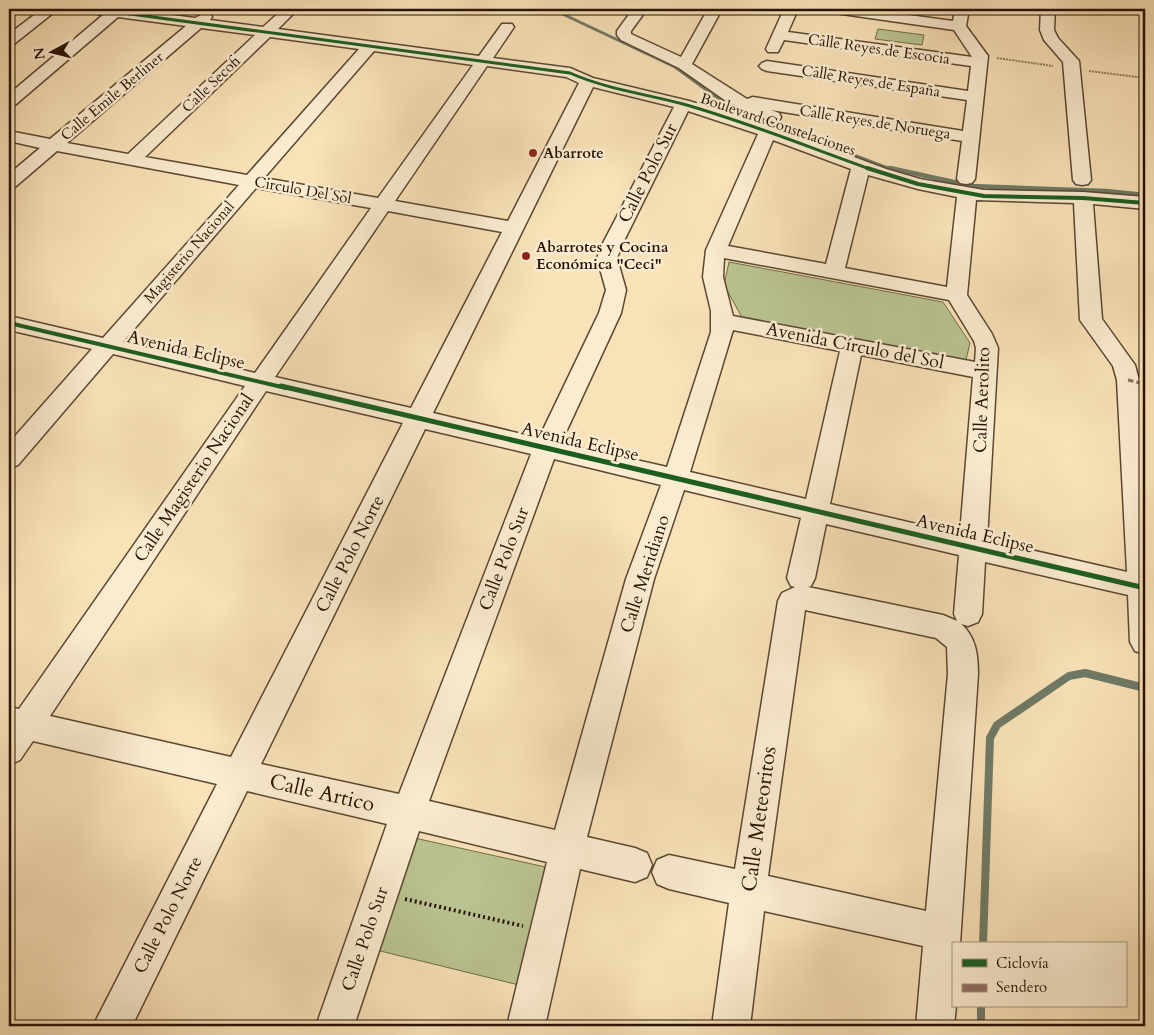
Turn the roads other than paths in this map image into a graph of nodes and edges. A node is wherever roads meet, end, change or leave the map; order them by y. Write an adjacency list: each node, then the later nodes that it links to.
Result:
1 (51, 9): 18 (street)
2 (92, 9): 11 (street, Boulevard Constelaciones)
3 (140, 9): 13 (street, Boulevard Constelaciones)
4 (291, 9): 16 (street, Calle Secofi)
5 (640, 9): 22 (street, Boulevard Constelaciones)
6 (715, 9): 22 (street)
7 (791, 9): 17 (street)
8 (835, 9): 12 (street)
9 (962, 9): 14 (street)
10 (1048, 9): 40 (street)
11 (116, 10): 13 (street, Boulevard Constelaciones); 26 (street)
12 (876, 12): 14 (street)
13 (205, 17): 16 (street, Boulevard Constelaciones); 34 (street, Calle Emile Berliner)
14 (959, 26): 21 (street)
15 (507, 27): 20 (street, Calle Magisterio Nacional)
16 (268, 31): 19 (street, Boulevard Constelaciones); 35 (street, Calle Secofi)
17 (780, 35): 21 (street, Calle Reyes de Escocia); 23 (street)
18 (9, 41)
19 (370, 46): 20 (street, Boulevard Constelaciones); 37 (street, Magisterio Nacional)
20 (484, 61): 24 (street, Boulevard Constelaciones); 43 (street, Calle Magisterio Nacional)
21 (979, 62): 25 (street)
22 (684, 65): 28 (street, Boulevard Constelaciones)
23 (766, 66): 25 (street, Calle Reyes de España); 28 (street)
24 (588, 82): 27 (street, Boulevard Constelaciones); 44 (street, Calle Polo Norte)
25 (976, 97): 33 (street)
26 (9, 102)
27 (682, 104): 30 (street, Boulevard Constelaciones); 55 (street, Calle Polo Sur)
28 (750, 104): 29 (street, Calle Reyes de Noruega); 41 (street, Boulevard Constelaciones)
29 (847, 117): 31 (street); 33 (street, Calle Reyes de Noruega)
30 (768, 131): 36 (street, Boulevard Constelaciones); 45 (street)
31 (840, 134)
32 (9, 136): 34 (street, Circulo Del Sol)
33 (970, 137): 41 (street)
34 (53, 145): 35 (street, Circulo Del Sol); 39 (street, Calle Emile Berliner)
35 (132, 160): 37 (street, Circulo Del Sol)
36 (861, 166): 41 (street, Boulevard Constelaciones); 46 (street)
37 (252, 182): 43 (street, Circulo Del Sol); 50 (street, Magisterio Nacional)
38 (1101, 182): 40 (street, Boulevard Constelaciones)
39 (9, 183)
40 (1072, 185): 41 (street, Boulevard Constelaciones); 41 (street, Boulevard Constelaciones); 42 (street, Boulevard Constelaciones); 61 (street)
41 (967, 186): 47 (street)
42 (1145, 203)
43 (384, 205): 44 (street, Circulo Del Sol); 53 (street, Calle Magisterio Nacional)
44 (514, 228): 54 (street, Calle Polo Norte)
45 (716, 250): 46 (street); 48 (street)
46 (834, 271): 47 (street)
47 (957, 295): 52 (street, Calle Aerolito)
48 (724, 321): 51 (street, Avenida Círculo del Sol); 57 (street, Calle Meridiano)
49 (9, 324): 50 (street, Avenida Eclipse)
50 (107, 346): 53 (street, Avenida Eclipse); 56 (street, Magisterio Nacional)
51 (852, 346): 52 (street, Avenida Círculo del Sol); 58 (street)
52 (986, 372): 59 (street, Calle Aerolito)
53 (260, 382): 54 (street, Avenida Eclipse); 64 (street, Calle Magisterio Nacional)
54 (418, 418): 55 (street, Avenida Eclipse); 65 (street, Calle Polo Norte)
55 (546, 448): 57 (street, Avenida Eclipse); 66 (street, Calle Polo Sur)
56 (9, 459)
57 (676, 478): 58 (street, Avenida Eclipse); 67 (street, Calle Meridiano)
58 (816, 511): 59 (street, Avenida Eclipse); 60 (street)
59 (974, 548): 61 (street, Avenida Eclipse); 62 (street, Calle Aerolito)
60 (801, 578)
61 (1144, 587): 63 (street)
62 (968, 614)
63 (1145, 642)
64 (14, 732): 65 (street, Calle Artico)
65 (239, 773): 66 (street, Calle Artico); 72 (street, Calle Polo Norte)
66 (408, 813): 67 (street, Calle Artico); 73 (street, Calle Polo Sur)
67 (567, 850): 68 (street, Calle Artico); 74 (street, Calle Meridiano)
68 (635, 865)
69 (669, 872): 70 (street)
70 (749, 889): 71 (street); 71 (street, Calle Meteoritos); 75 (street, Calle Meteoritos)
71 (941, 932): 76 (street)
72 (112, 1026)
73 (335, 1026)
74 (526, 1026)
75 (731, 1026)
76 (935, 1026)

